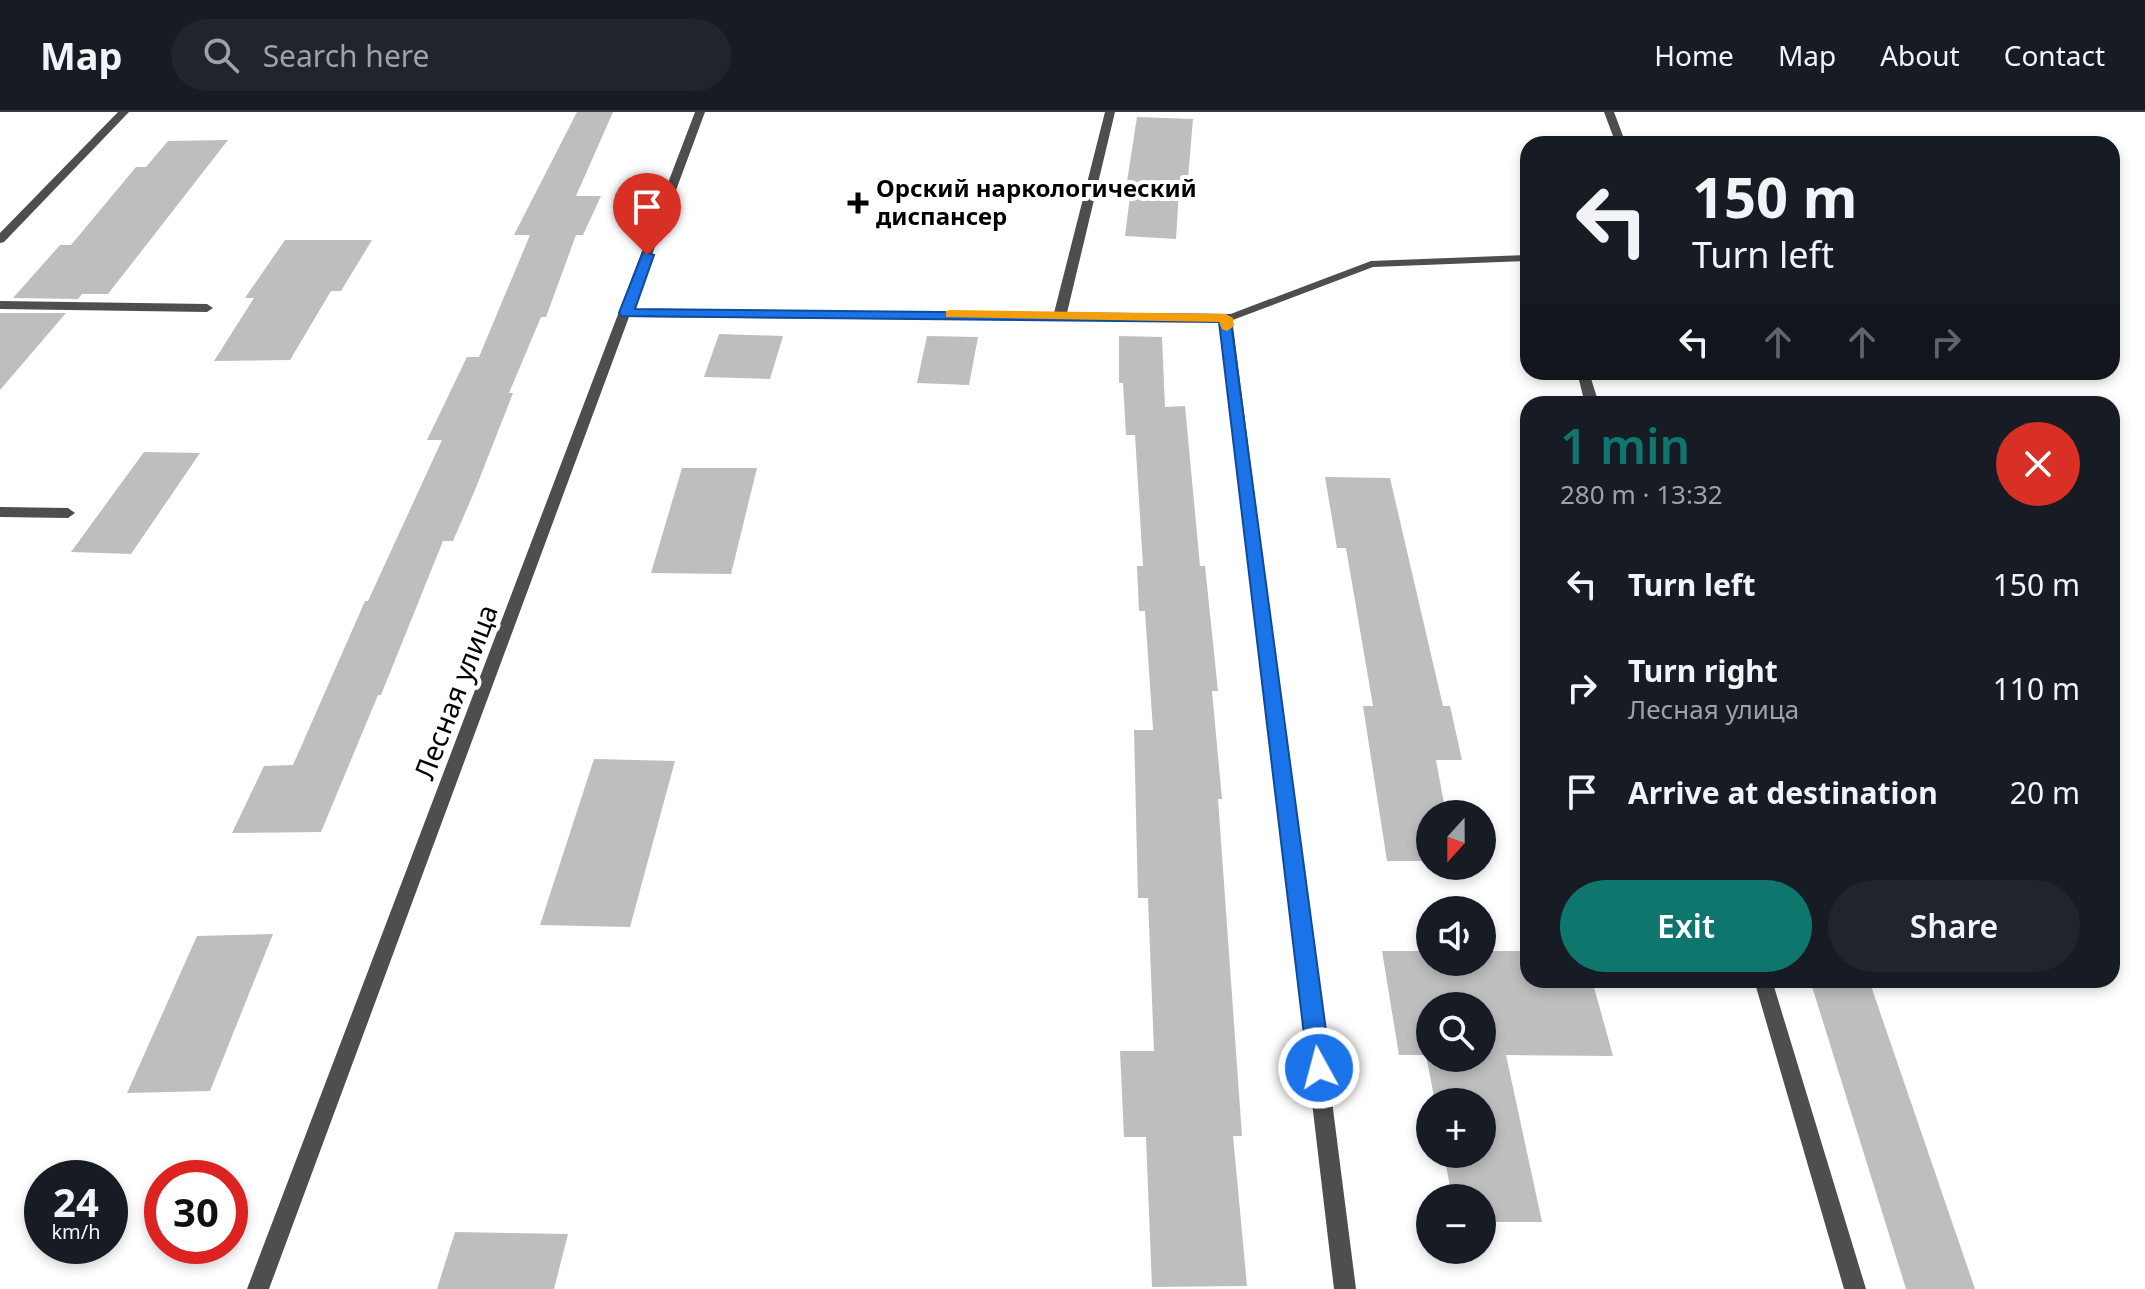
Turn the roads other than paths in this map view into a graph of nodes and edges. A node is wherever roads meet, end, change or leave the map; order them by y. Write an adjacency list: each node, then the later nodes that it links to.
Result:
1 (124, 112): 6 (street)
2 (700, 112): 10 (street, Лесная улица)
3 (1110, 112): 11 (street)
4 (1609, 112): 5 (street)
5 (1618, 136)
6 (0, 240)
7 (1520, 258): 12 (street)
8 (0, 305): 9 (street)
9 (207, 308)
10 (626, 313): 11 (street); 16 (street, Лесная улица)
11 (1060, 315): 12 (street)
12 (1226, 318): 17 (street)
13 (0, 512): 14 (street)
14 (68, 513)
15 (1765, 988): 18 (street)
16 (258, 1289)
17 (1345, 1289)
18 (1855, 1289)

